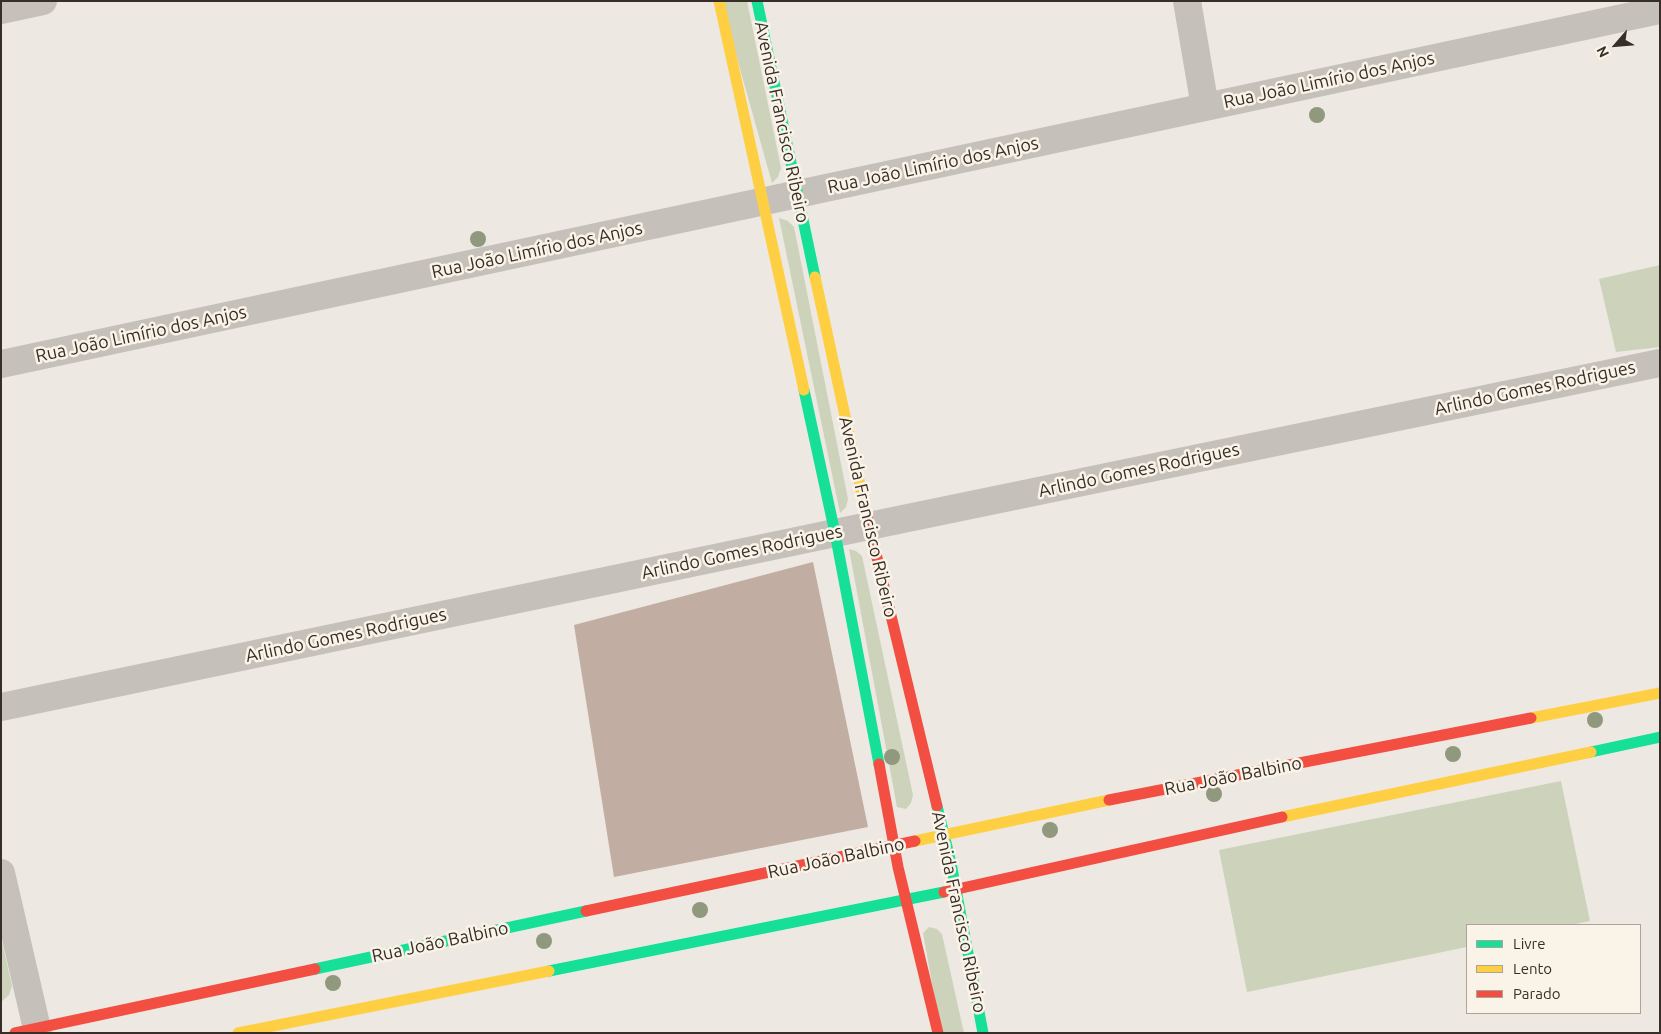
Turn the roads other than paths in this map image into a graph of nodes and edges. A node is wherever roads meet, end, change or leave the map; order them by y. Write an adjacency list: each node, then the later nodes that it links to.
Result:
1 (43, 1): 5 (street)
2 (719, 1): 9 (main road, Avenida Francisco Ribeiro)
3 (757, 1): 8 (main road, Avenida Francisco Ribeiro)
4 (1187, 1): 7 (street)
5 (1, 10)
6 (1660, 10): 7 (street, Rua João Limírio dos Anjos)
7 (1205, 107): 8 (street, Rua João Limírio dos Anjos)
8 (796, 194): 9 (street, Rua João Limírio dos Anjos); 12 (main road, Avenida Francisco Ribeiro)
9 (763, 201): 11 (street, Rua João Limírio dos Anjos); 13 (main road, Avenida Francisco Ribeiro)
10 (1660, 363): 12 (street, Arlindo Gomes Rodrigues)
11 (1, 364)
12 (869, 526): 13 (street, Arlindo Gomes Rodrigues); 17 (main road, Avenida Francisco Ribeiro)
13 (835, 533): 15 (street, Arlindo Gomes Rodrigues); 18 (main road, Avenida Francisco Ribeiro)
14 (1660, 693): 17 (main road, Rua João Balbino)
15 (1, 707)
16 (1660, 736): 20 (main road)
17 (944, 836): 18 (main road, Rua João Balbino); 20 (main road, Avenida Francisco Ribeiro)
18 (894, 845): 21 (main road, Avenida Francisco Ribeiro); 22 (main road, Rua João Balbino)
19 (1, 872): 22 (street)
20 (956, 890): 21 (main road); 25 (main road, Avenida Francisco Ribeiro)
21 (906, 900): 23 (main road); 24 (main road, Avenida Francisco Ribeiro)
22 (30, 1031)
23 (238, 1033)
24 (938, 1033)
25 (983, 1033)

